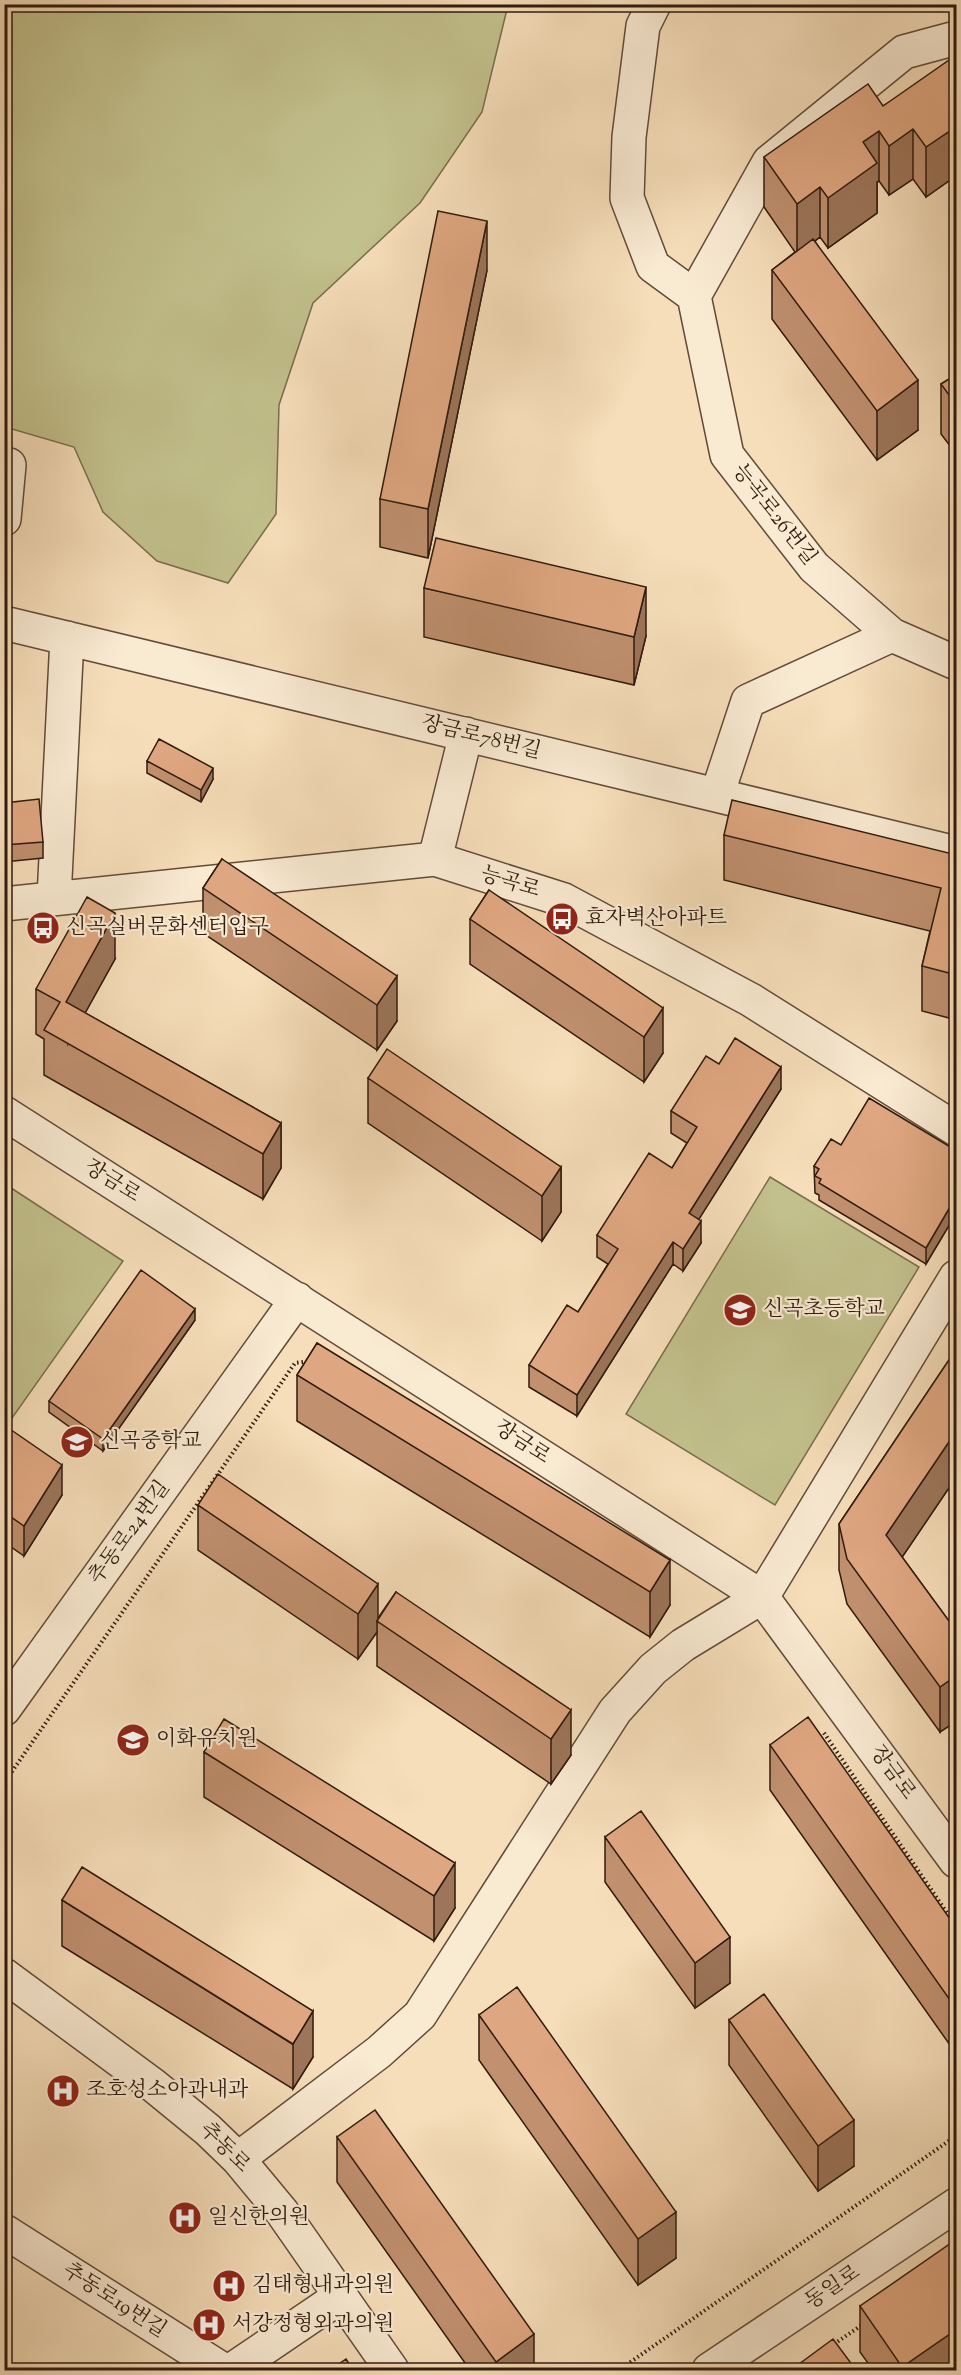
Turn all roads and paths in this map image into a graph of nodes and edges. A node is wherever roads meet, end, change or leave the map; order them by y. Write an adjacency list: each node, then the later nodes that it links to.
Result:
1 (654, 4): 3 (street)
2 (957, 38): 3 (street)
3 (694, 296): 7 (street, 능곡로26번길)
4 (4, 465): 5 (street)
5 (4, 519)
6 (4, 623): 8 (street, 장금로78번길)
7 (892, 635): 9 (street, 능곡로26번길); 11 (street)
8 (67, 638): 10 (street, 장금로78번길); 14 (street)
9 (957, 663)
10 (466, 734): 11 (street, 장금로78번길); 13 (street)
11 (717, 795): 12 (street, 장금로78번길)
12 (957, 853)
13 (435, 859): 14 (street, 능곡로); 17 (street, 능곡로)
14 (54, 898): 15 (street, 능곡로)
15 (4, 904)
16 (4, 1113): 19 (street, 장금로)
17 (957, 1129)
18 (957, 1277): 21 (street)
19 (297, 1299): 21 (street, 장금로); 22 (street, 추동로24번길)
20 (315, 1361): 24 (path)
21 (762, 1597): 25 (street, 장금로); 29 (street)
22 (4, 1708)
23 (817, 1723): 26 (path)
24 (4, 1783)
25 (957, 1861)
26 (957, 1926)
27 (5, 1975): 29 (street, 추동로)
28 (957, 2136): 38 (path)
29 (238, 2159): 32 (street, 추동로)
30 (957, 2205): 39 (street, 동일로)
31 (4, 2231): 35 (street, 추동로19번길)
32 (341, 2296): 36 (street); 37 (street, 추동로)
33 (872, 2318): 34 (path)
34 (825, 2351)
35 (223, 2370)
36 (232, 2370)
37 (392, 2370)
38 (619, 2370)
39 (709, 2370)

